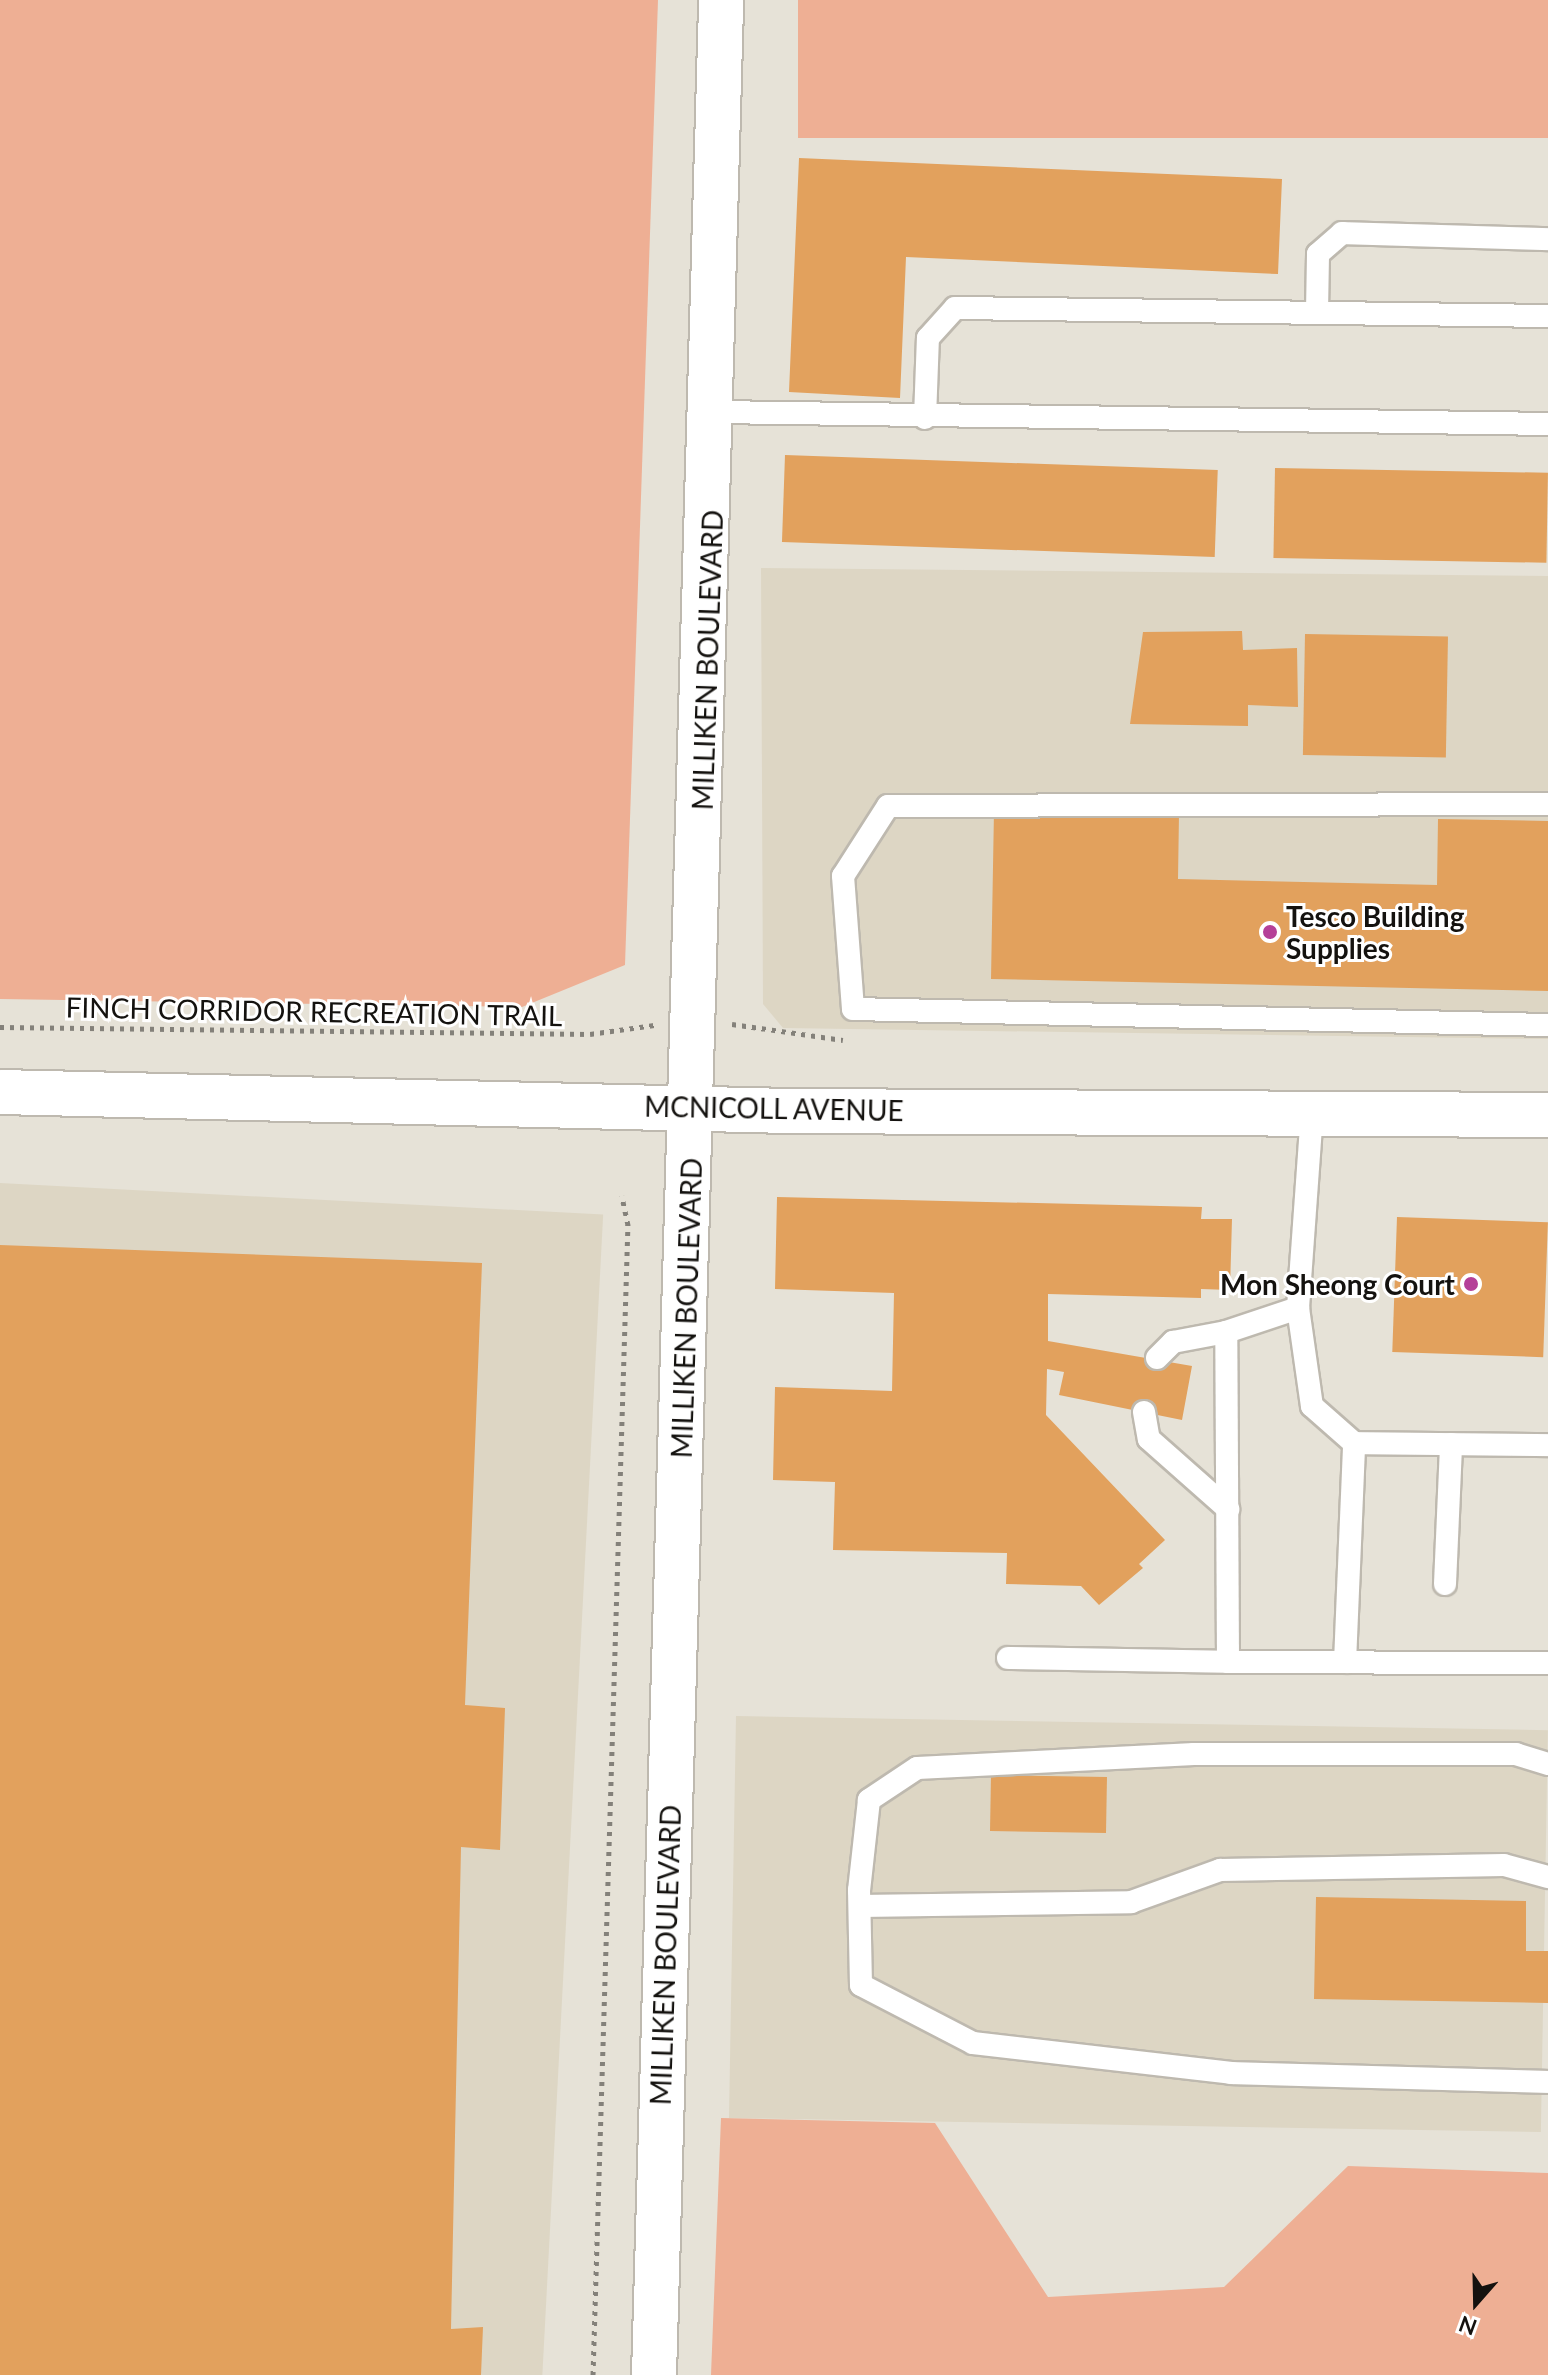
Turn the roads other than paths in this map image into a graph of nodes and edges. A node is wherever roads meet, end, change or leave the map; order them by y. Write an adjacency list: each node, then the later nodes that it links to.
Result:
1 (721, 0): 5 (street, MILLIKEN BOULEVARD)
2 (1548, 239): 3 (lane)
3 (1317, 312): 4 (lane); 6 (lane)
4 (1548, 316)
5 (714, 412): 6 (lane); 11 (street, MILLIKEN BOULEVARD)
6 (925, 418): 7 (lane)
7 (1548, 424)
8 (1548, 804): 9 (lane)
9 (1548, 1025)
10 (0, 1092): 11 (street, MCNICOLL AVENUE)
11 (692, 1106): 12 (street, MCNICOLL AVENUE); 31 (street, MILLIKEN BOULEVARD)
12 (1312, 1113): 13 (street, MCNICOLL AVENUE); 14 (lane)
13 (1548, 1115)
14 (1298, 1308): 15 (lane); 18 (lane)
15 (1226, 1332): 16 (lane); 21 (lane)
16 (1157, 1358)
17 (1144, 1412): 21 (lane)
18 (1354, 1443): 19 (lane); 25 (lane)
19 (1451, 1444): 20 (lane); 22 (lane)
20 (1548, 1445)
21 (1228, 1509): 24 (lane)
22 (1445, 1584)
23 (1008, 1658): 24 (lane)
24 (1228, 1662): 25 (lane)
25 (1345, 1662): 26 (lane)
26 (1548, 1663)
27 (1548, 1764): 29 (lane)
28 (1548, 1877): 29 (lane)
29 (860, 1906): 30 (lane)
30 (1548, 2082)
31 (654, 2375)

